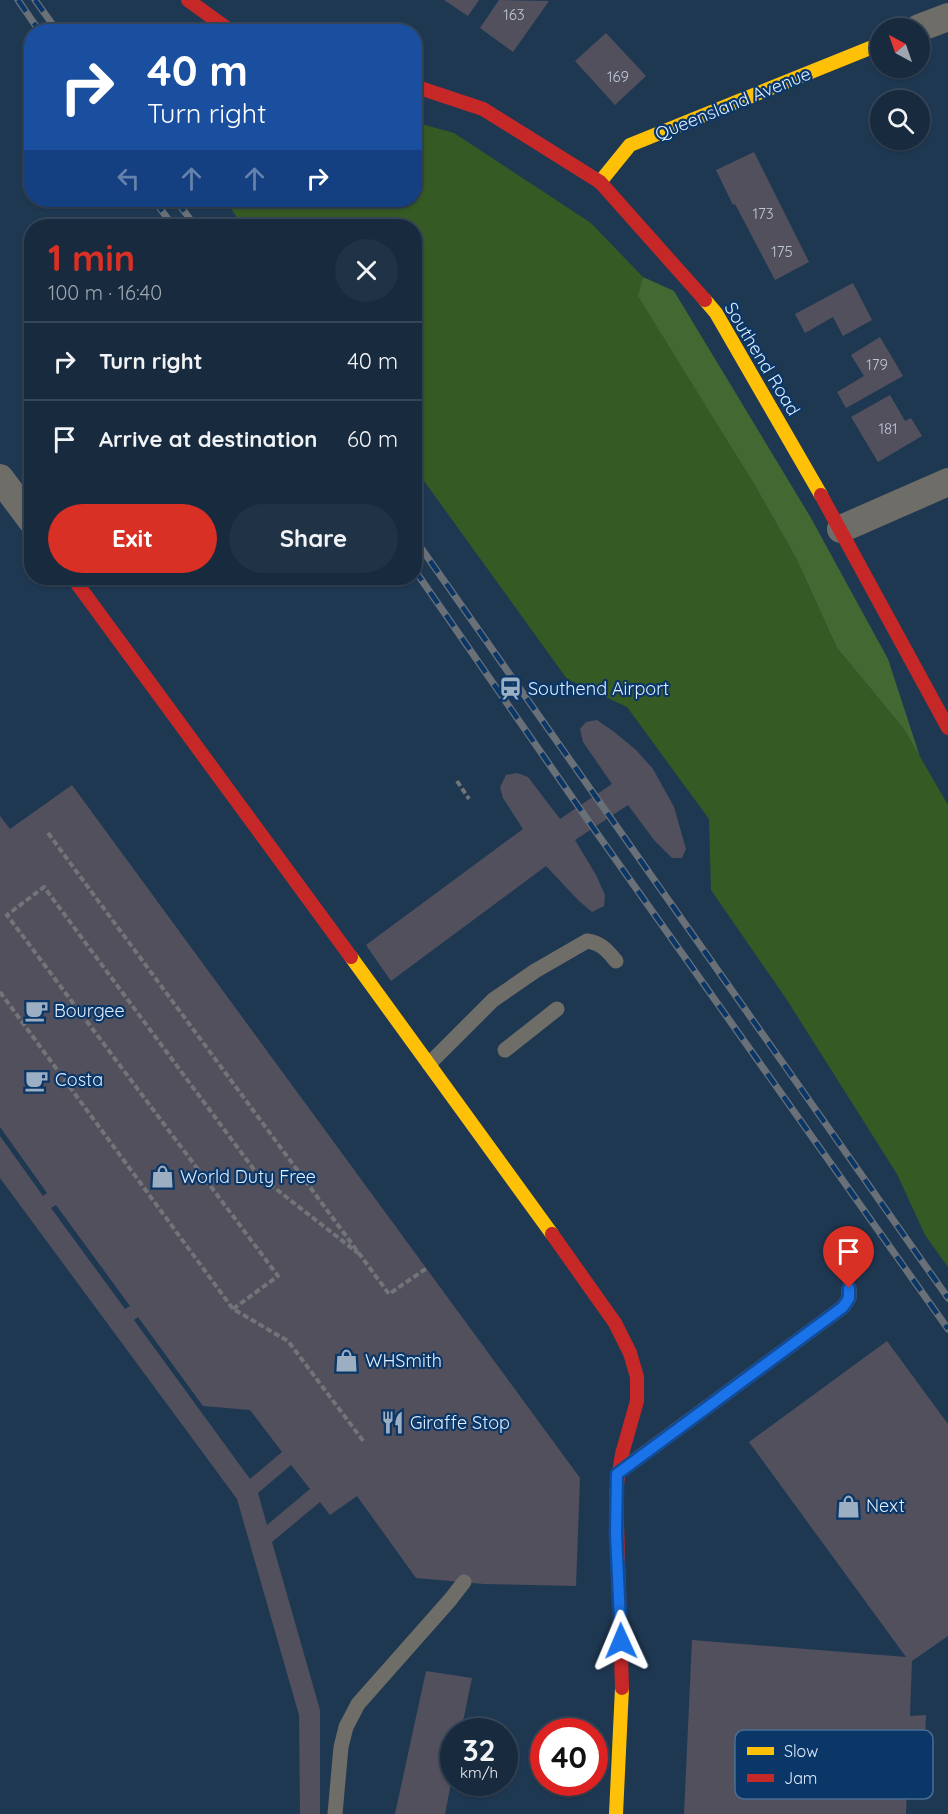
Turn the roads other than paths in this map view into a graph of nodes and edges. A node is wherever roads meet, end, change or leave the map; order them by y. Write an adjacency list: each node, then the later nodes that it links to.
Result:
1 (188, 0): 3 (street)
2 (948, 17): 4 (street)
3 (221, 24)
4 (930, 24)
5 (870, 48): 7 (street, Queensland Avenue)
6 (422, 89): 7 (street, Southend Road)
7 (600, 182): 11 (street, Southend Road)
8 (0, 478): 10 (street)
9 (948, 482): 11 (street)
10 (24, 510)
11 (842, 529): 13 (street, Southend Road)
12 (78, 585): 17 (street)
13 (948, 728)
14 (616, 961): 17 (lane)
15 (557, 1009): 16 (lane)
16 (506, 1050)
17 (429, 1065): 19 (street)
18 (849, 1288): 19 (lane)
19 (617, 1474): 22 (street)
20 (464, 1582): 21 (lane)
21 (336, 1814)
22 (616, 1814)

